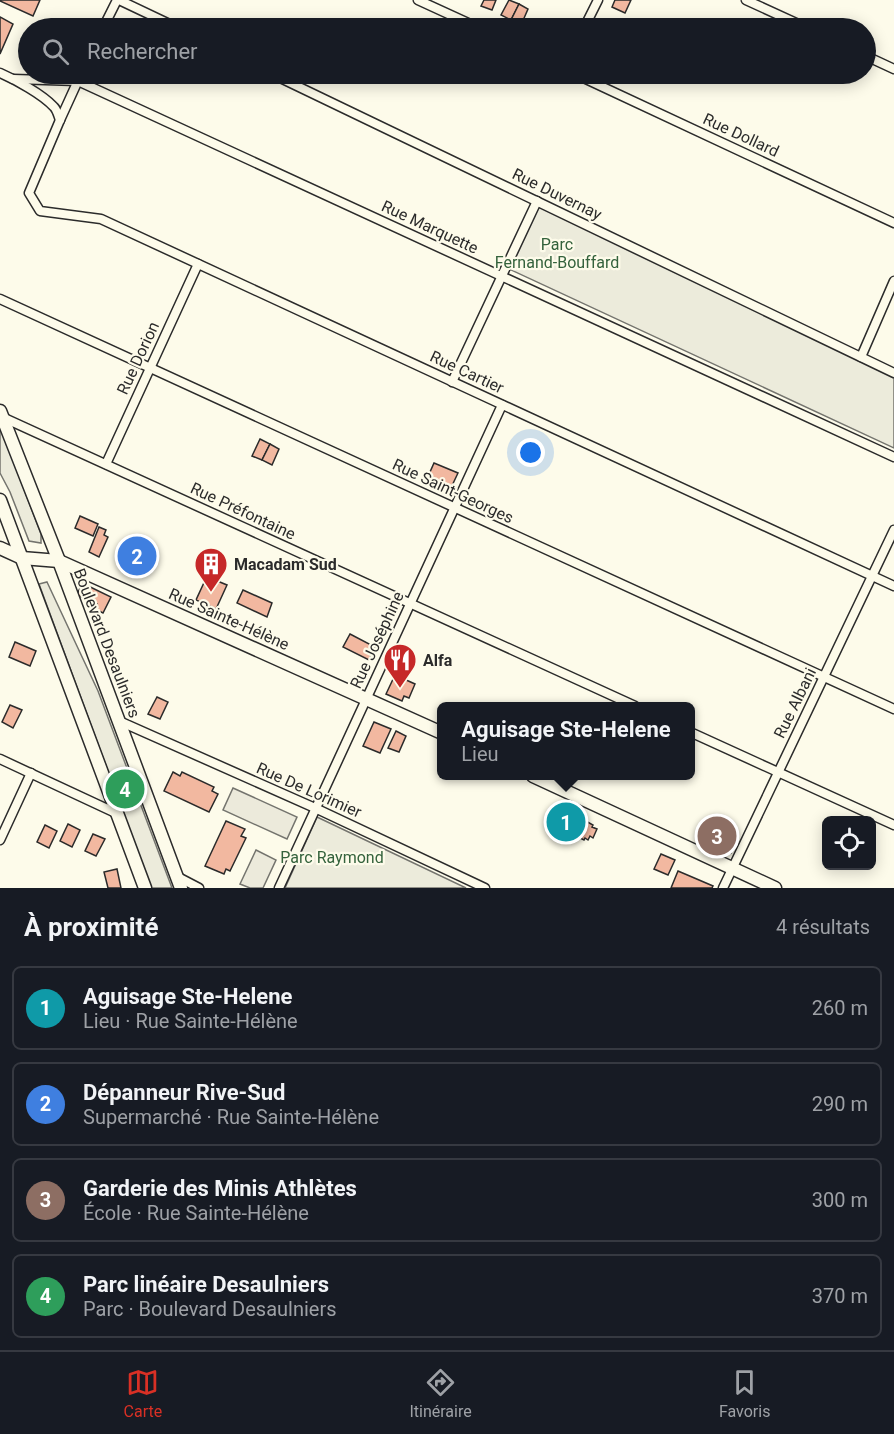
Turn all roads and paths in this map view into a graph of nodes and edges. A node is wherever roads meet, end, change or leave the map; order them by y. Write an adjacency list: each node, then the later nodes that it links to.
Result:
1 (118, 0): 5 (street); 6 (street)
2 (418, 0): 7 (street)
3 (598, 0): 8 (street)
4 (746, 0): 9 (street)
5 (108, 18)
6 (157, 18)
7 (457, 18)
8 (589, 18)
9 (785, 18)
10 (876, 61): 11 (street)
11 (894, 69)
12 (0, 73): 13 (street, Rue Marquette)
13 (13, 79): 14 (street, Rue Marquette); 15 (street, Rue Marquette)
14 (18, 79)
15 (18, 82)
16 (20, 84): 21 (street, Rue Marquette)
17 (77, 84): 21 (street)
18 (95, 84): 25 (street, Rue Marquette)
19 (293, 84): 22 (street, Rue Duvernay)
20 (596, 84): 23 (street, Rue Dollard)
21 (60, 120): 24 (street, Rue Cartier)
22 (537, 201): 25 (street); 28 (street, Rue Duvernay)
23 (894, 223)
24 (198, 264): 29 (street, Rue Dorion); 31 (street, Rue Cartier)
25 (501, 277): 31 (street); 34 (street, Rue Marquette)
26 (894, 281): 28 (street)
27 (0, 299): 29 (street, Rue Saint-Georges)
28 (861, 357): 30 (street, Rue Duvernay)
29 (150, 369): 35 (street, Rue Dorion); 37 (street, Rue Saint-Georges)
30 (894, 373)
31 (452, 381): 32 (street, Rue Cartier)
32 (502, 405): 37 (street, Rue Joséphine); 42 (street, Rue Cartier)
33 (1, 414): 35 (street, Rue Préfontaine); 41 (street, Boulevard Desaulniers)
34 (894, 457)
35 (106, 464): 44 (street, Rue Préfontaine)
36 (0, 500): 40 (street)
37 (454, 508): 44 (street, Rue Joséphine); 45 (street, Rue Saint-Georges)
38 (894, 530): 42 (street, Rue Albani)
39 (0, 548): 40 (street, Rue Sainte-Hélène)
40 (22, 558): 41 (street, Rue Sainte-Hélène); 57 (street)
41 (59, 561): 46 (street, Rue Sainte-Hélène); 49 (street, Boulevard Desaulniers)
42 (872, 576): 43 (street, Rue Cartier); 45 (street, Rue Albani)
43 (894, 586)
44 (410, 603): 46 (street, Rue Joséphine); 47 (street, Rue Préfontaine)
45 (824, 676): 48 (street, Rue Saint-Georges); 53 (street, Rue Albani)
46 (366, 698): 50 (street, Rue Sainte-Hélène); 56 (street, Rue Joséphine)
47 (627, 702)
48 (894, 710)
49 (119, 721): 56 (street, Rue De Lorimier); 61 (street, Boulevard Desaulniers)
50 (437, 731)
51 (695, 734): 53 (street)
52 (0, 759): 54 (street)
53 (778, 772): 58 (street); 60 (street, Rue Albani)
54 (31, 773): 57 (street); 59 (street)
55 (542, 780): 60 (street)
56 (315, 808): 64 (street, Rue Joséphine); 65 (street, Rue De Lorimier)
57 (118, 814): 62 (street)
58 (894, 825)
59 (0, 840)
60 (732, 868): 66 (street, Rue Albani); 67 (street)
61 (178, 882): 63 (street)
62 (145, 888)
63 (199, 888)
64 (279, 888)
65 (485, 888)
66 (723, 888)
67 (775, 888)

